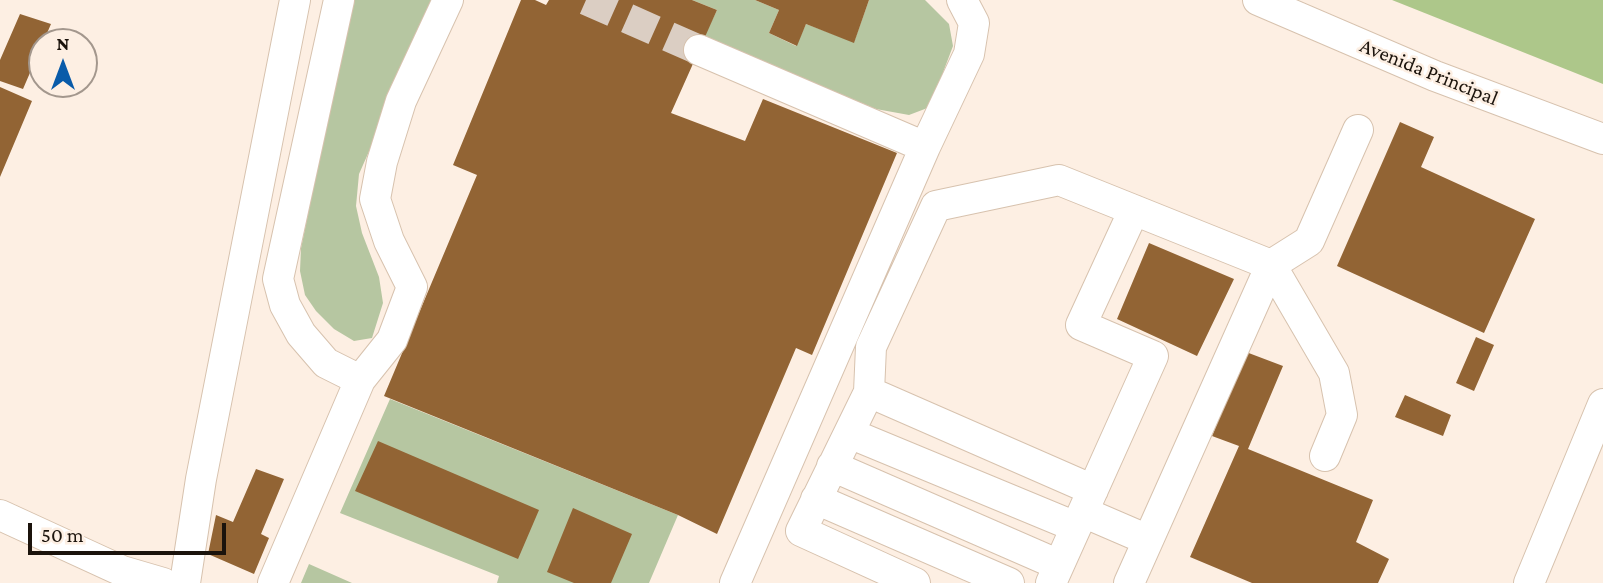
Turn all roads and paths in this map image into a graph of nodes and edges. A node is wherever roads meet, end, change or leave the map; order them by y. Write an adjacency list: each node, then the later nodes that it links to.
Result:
1 (295, 0): 25 (lane)
2 (339, 0): 12 (lane)
3 (449, 0): 12 (lane)
4 (962, 0): 9 (lane)
5 (1258, 0): 8 (lane, Avenida Principal)
6 (699, 50): 9 (lane)
7 (1358, 130): 11 (lane)
8 (1603, 139)
9 (925, 147): 27 (lane)
10 (1134, 210): 11 (lane); 13 (lane); 19 (lane)
11 (1271, 265): 16 (lane); 21 (lane)
12 (360, 380): 26 (lane)
13 (869, 392): 15 (lane); 19 (lane)
14 (1603, 404): 31 (lane)
15 (849, 433): 17 (lane); 19 (lane)
16 (1325, 456)
17 (832, 467): 18 (lane); 22 (lane)
18 (816, 499): 28 (lane); 29 (lane)
19 (1084, 510): 21 (lane); 22 (lane)
20 (0, 515): 23 (lane)
21 (1148, 540): 30 (lane)
22 (1055, 574)
23 (123, 577): 24 (lane)
24 (163, 583)
25 (185, 583)
26 (273, 583)
27 (735, 583)
28 (915, 583)
29 (1009, 583)
30 (1129, 583)
31 (1529, 583)

